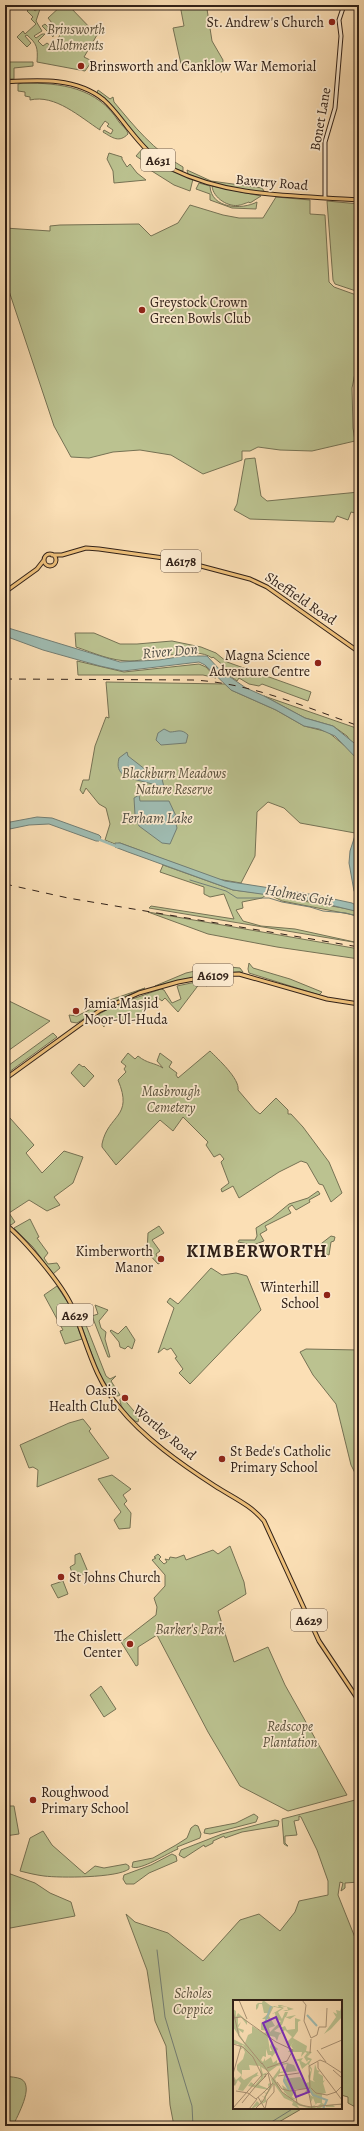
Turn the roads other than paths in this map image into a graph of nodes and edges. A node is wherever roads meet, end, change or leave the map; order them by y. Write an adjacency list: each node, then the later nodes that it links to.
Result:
1 (344, 5): 3 (main road, Bonet Lane)
2 (5, 82): 3 (main road, Bawtry Road / A631)
3 (325, 197): 4 (main road, Bawtry Road / A631)
4 (359, 200)
5 (52, 555): 6 (main road, Sheffield Road / A6178); 7 (main road); 8 (main road)
6 (62, 555): 8 (main road); 12 (main road, Sheffield Road / A6178)
7 (44, 560): 9 (main road); 10 (main road)
8 (56, 563): 9 (main road)
9 (48, 566): 10 (main road)
10 (37, 569): 11 (main road)
11 (5, 592)
12 (359, 652)
13 (359, 1004): 14 (main road, A6109)
14 (5, 1079)
15 (5, 1224): 16 (main road, Wortley Road / A629)
16 (359, 1701)

